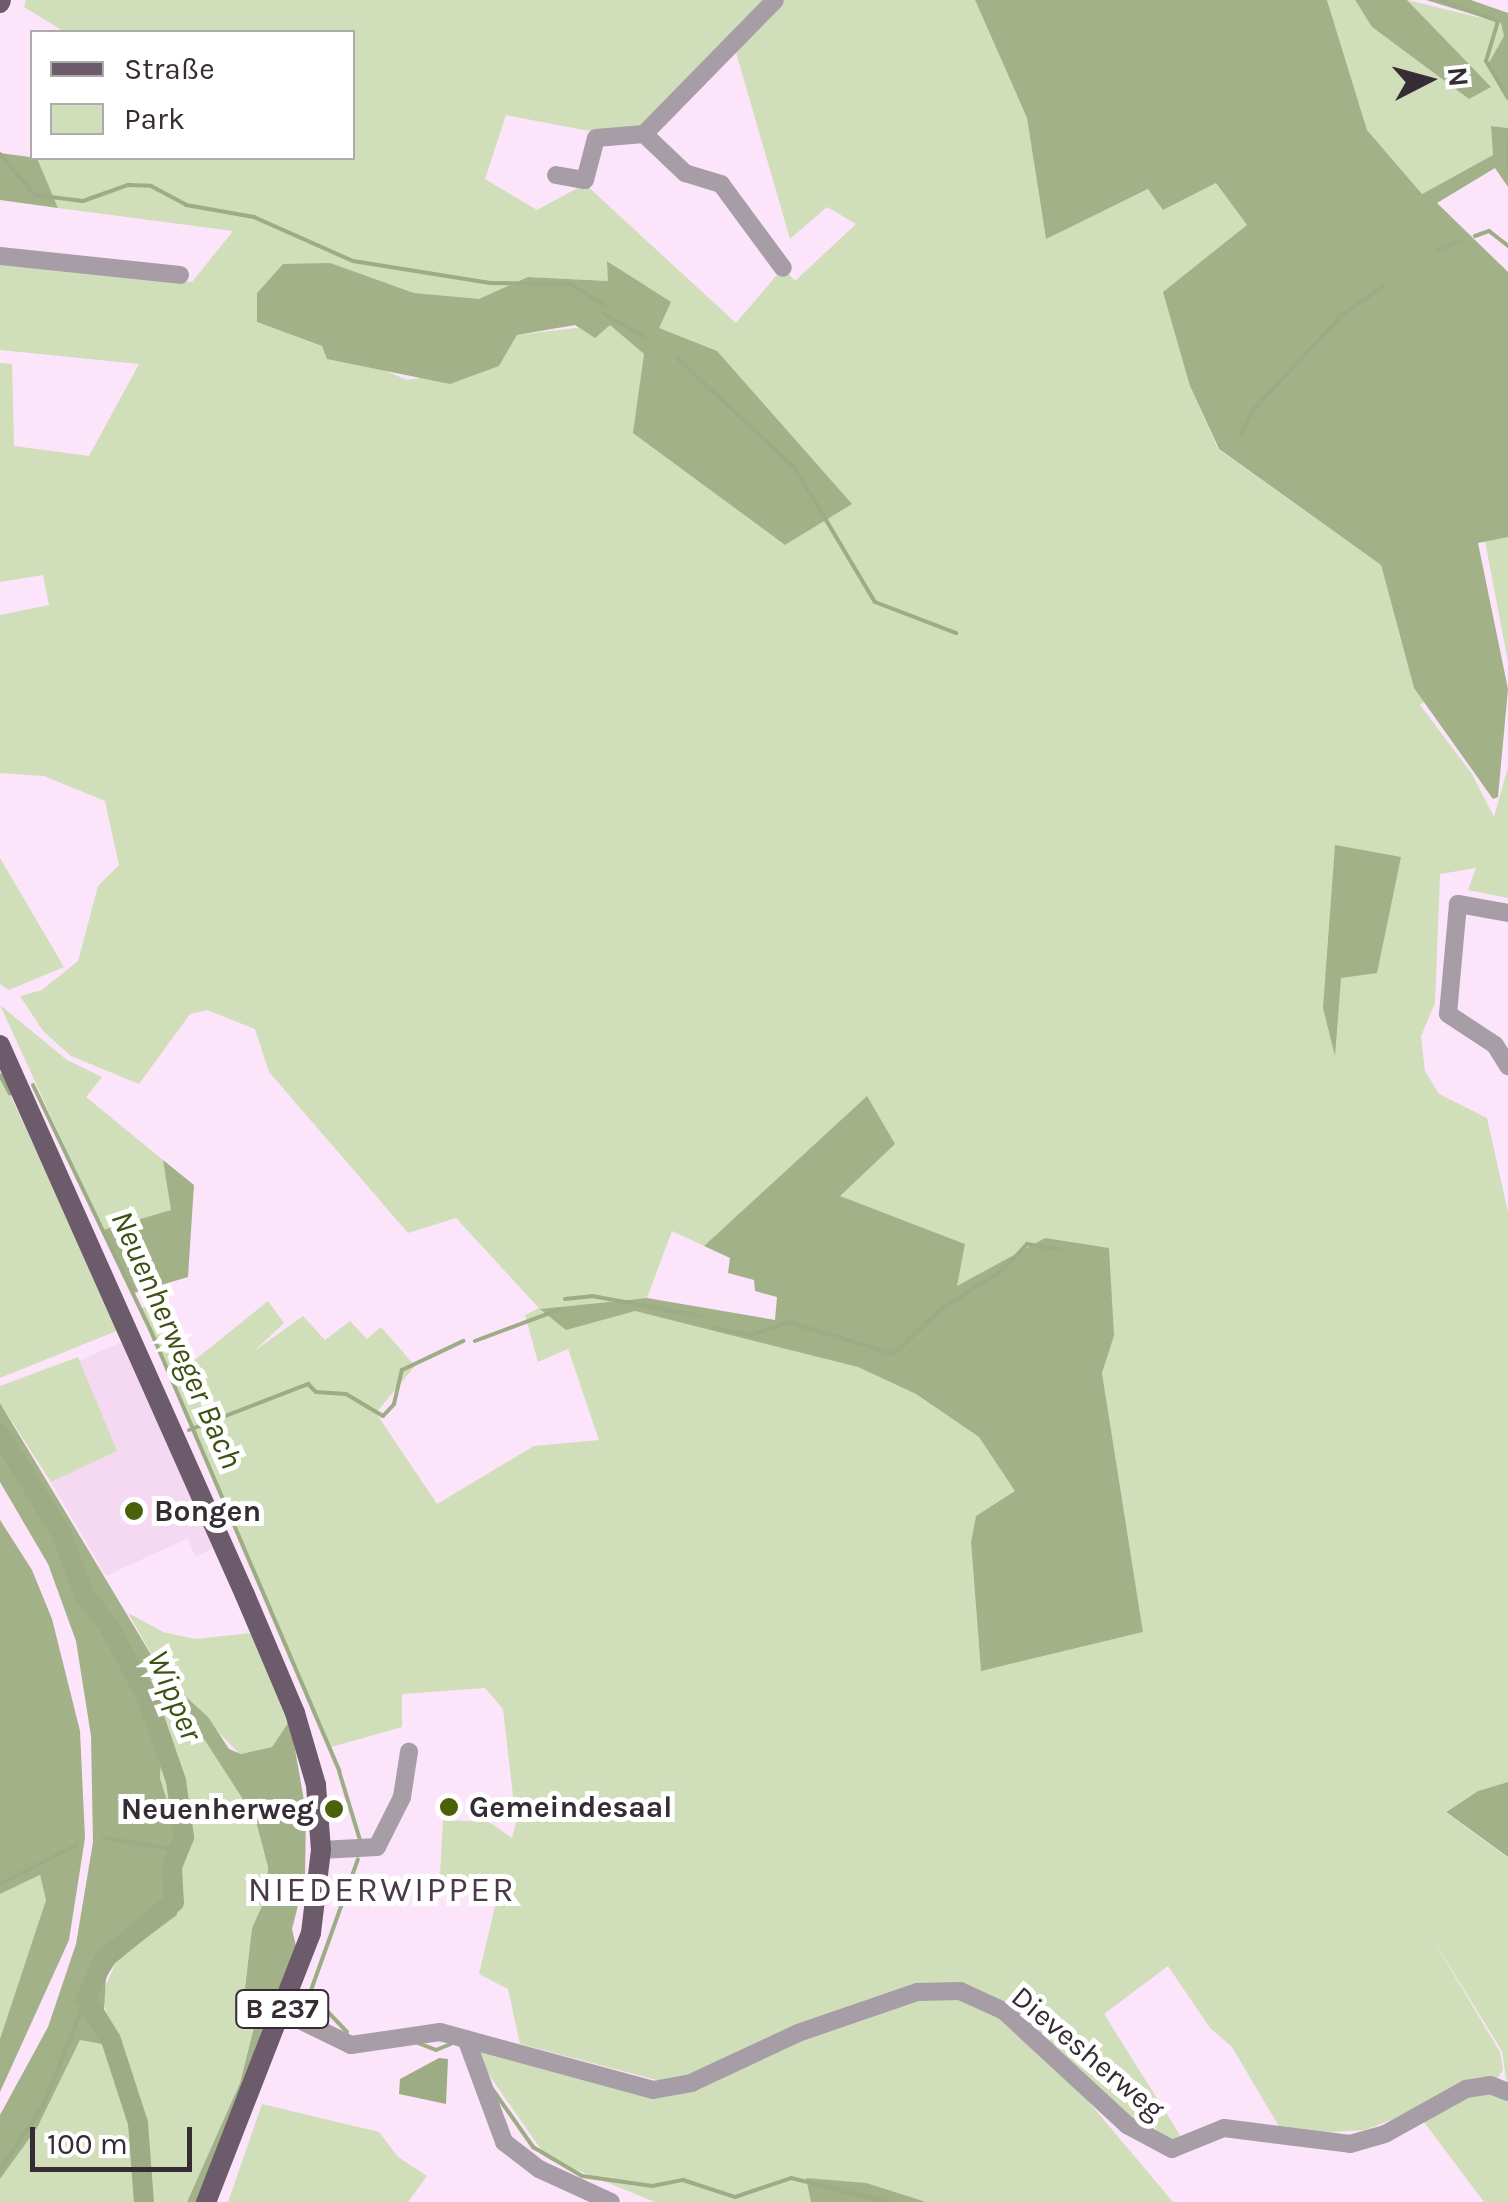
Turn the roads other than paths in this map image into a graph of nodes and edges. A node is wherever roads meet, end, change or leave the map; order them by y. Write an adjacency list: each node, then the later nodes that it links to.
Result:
1 (775, 0): 2 (street)
2 (644, 134): 3 (street); 5 (street)
3 (556, 175)
4 (0, 256): 6 (street)
5 (782, 268)
6 (180, 275)
7 (1508, 913): 9 (street)
8 (0, 1044): 11 (main road, B 237)
9 (1508, 1066)
10 (409, 1752): 11 (street)
11 (321, 1850): 12 (main road, B 237)
12 (282, 2011): 13 (street); 15 (main road, B 237)
13 (466, 2039): 14 (street, Dievesherweg); 16 (street)
14 (1508, 2092)
15 (206, 2202)
16 (611, 2202)

